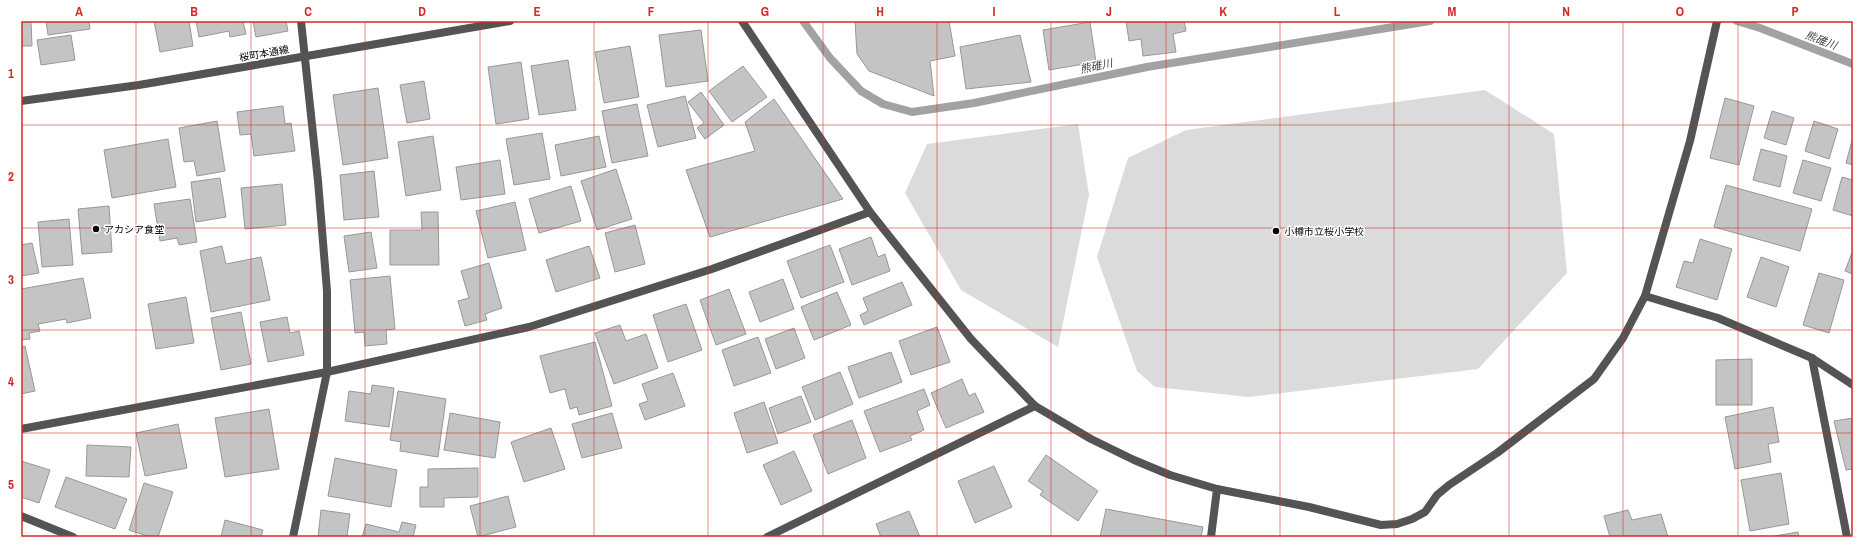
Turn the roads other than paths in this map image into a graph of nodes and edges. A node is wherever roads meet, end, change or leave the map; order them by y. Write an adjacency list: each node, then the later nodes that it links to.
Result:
1 (302, 21): 5 (street)
2 (510, 21): 5 (street, 桜町本通線)
3 (742, 21): 7 (street)
4 (1717, 21): 8 (street)
5 (306, 56): 6 (street, 桜町本通線); 10 (street)
6 (21, 101)
7 (870, 212): 10 (street); 12 (street)
8 (1645, 296): 9 (street); 14 (street)
9 (1812, 358): 11 (street); 20 (street)
10 (327, 372): 13 (street); 17 (street)
11 (1853, 385)
12 (1035, 406): 14 (street); 18 (street)
13 (21, 429)
14 (1217, 489): 19 (street)
15 (21, 516): 16 (street)
16 (73, 537)
17 (293, 537)
18 (767, 537)
19 (1211, 537)
20 (1847, 537)

